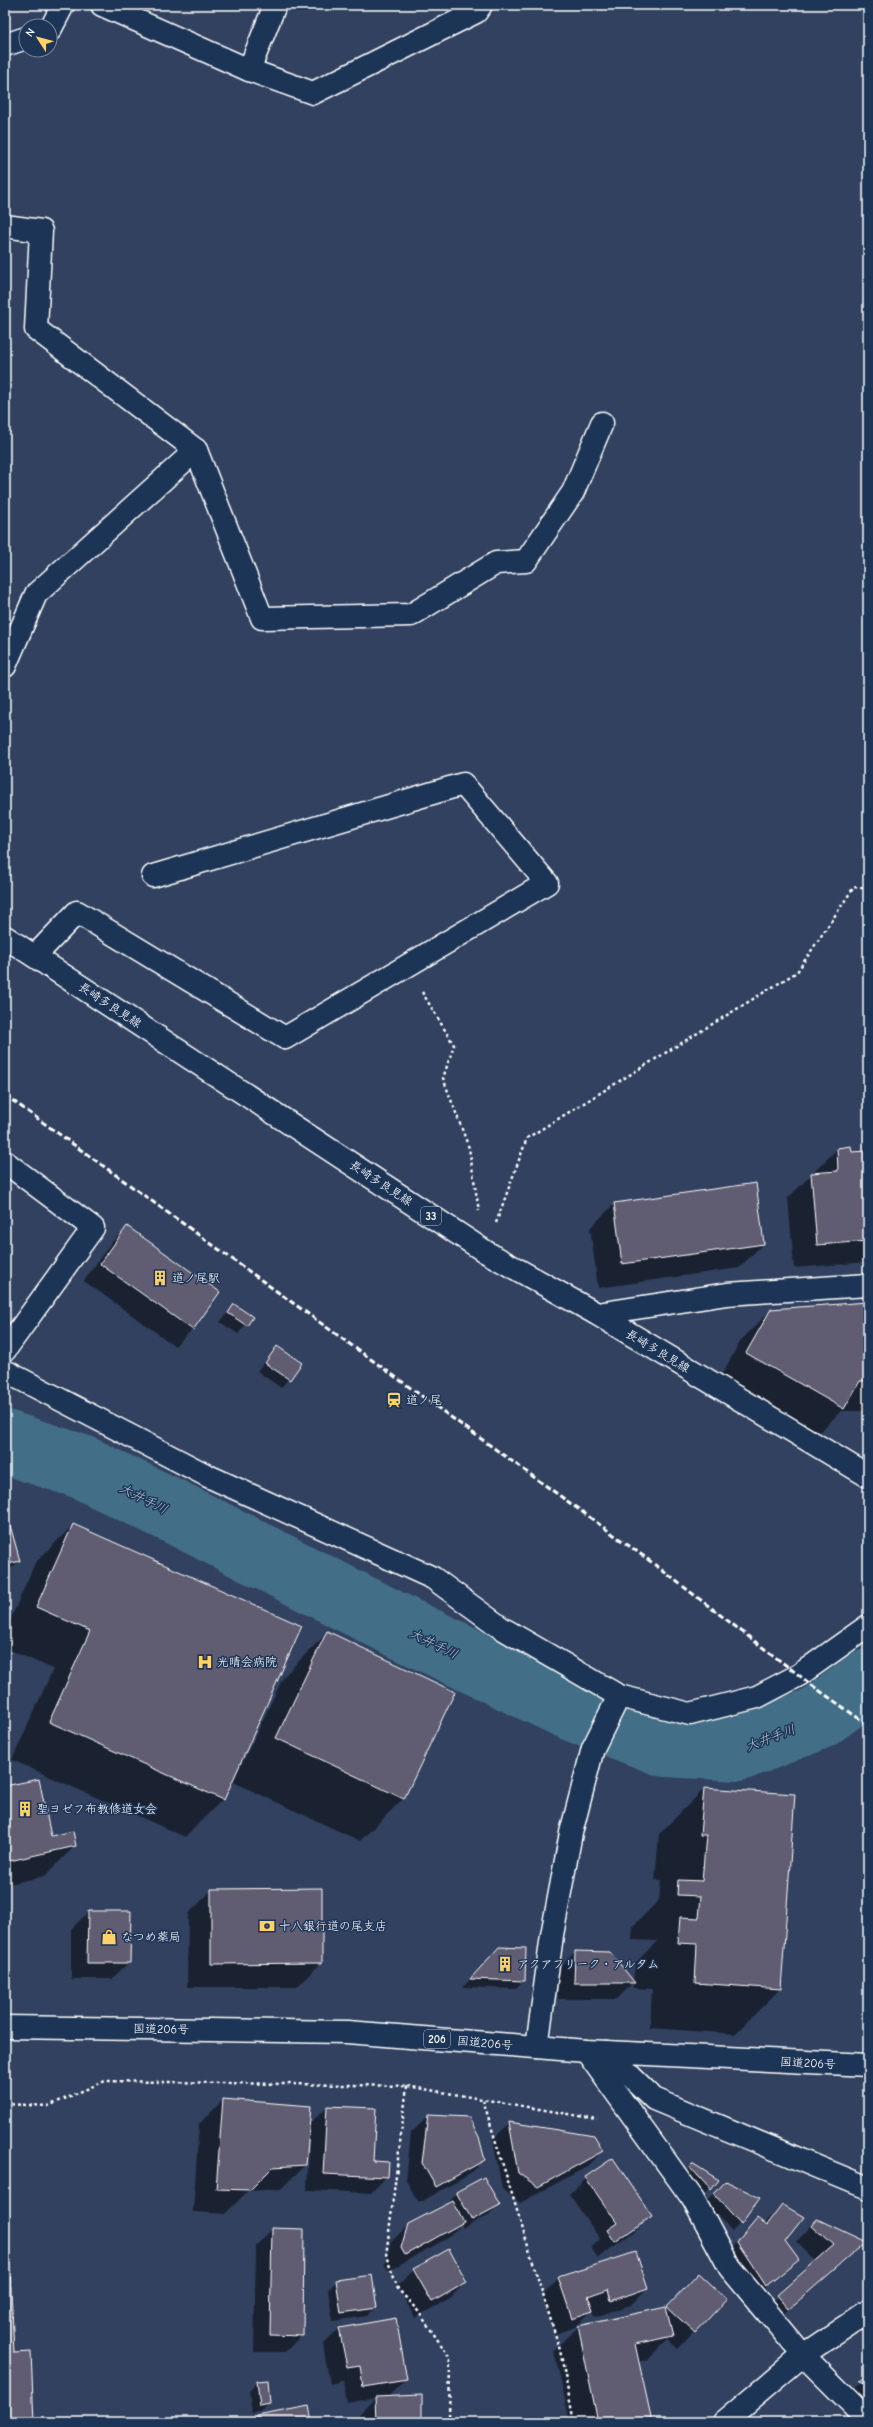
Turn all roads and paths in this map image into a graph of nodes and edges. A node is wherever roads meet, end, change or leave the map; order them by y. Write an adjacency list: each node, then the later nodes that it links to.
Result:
1 (63, 5): 5 (main road)
2 (102, 5): 8 (main road)
3 (275, 5): 8 (main road)
4 (481, 5): 8 (main road)
5 (56, 18)
6 (18, 41): 7 (main road)
7 (5, 46)
8 (249, 70)
9 (5, 226): 11 (main road)
10 (602, 423): 11 (main road)
11 (196, 450): 12 (main road)
12 (5, 666)
13 (153, 876): 17 (main road)
14 (868, 889): 19 (path)
15 (5, 937): 16 (main road, 長崎多良見線 / 33)
16 (35, 956): 17 (main road); 19 (main road, 長崎多良見線 / 33)
17 (406, 966): 19 (path)
18 (5, 1162): 22 (main road)
19 (486, 1252): 21 (main road, 長崎多良見線 / 33)
20 (868, 1285): 21 (main road)
21 (597, 1314): 24 (main road, 長崎多良見線 / 33)
22 (5, 1350)
23 (5, 1371): 26 (main road)
24 (868, 1476)
25 (868, 1626): 26 (main road)
26 (616, 1701): 28 (main road)
27 (5, 2027): 28 (main road, 国道206号 / 206)
28 (537, 2047): 29 (main road, 国道206号 / 206)
29 (596, 2051): 30 (main road, 国道206号 / 206); 35 (main road); 36 (main road)
30 (859, 2065): 31 (main road)
31 (868, 2081)
32 (407, 2086): 33 (path); 34 (path); 40 (path)
33 (483, 2100): 35 (path); 41 (path)
34 (5, 2104)
35 (640, 2127): 38 (main road)
36 (868, 2188)
37 (868, 2310): 38 (main road)
38 (803, 2355): 39 (main road); 42 (main road)
39 (868, 2416)
40 (449, 2422)
41 (574, 2422)
42 (724, 2422)

